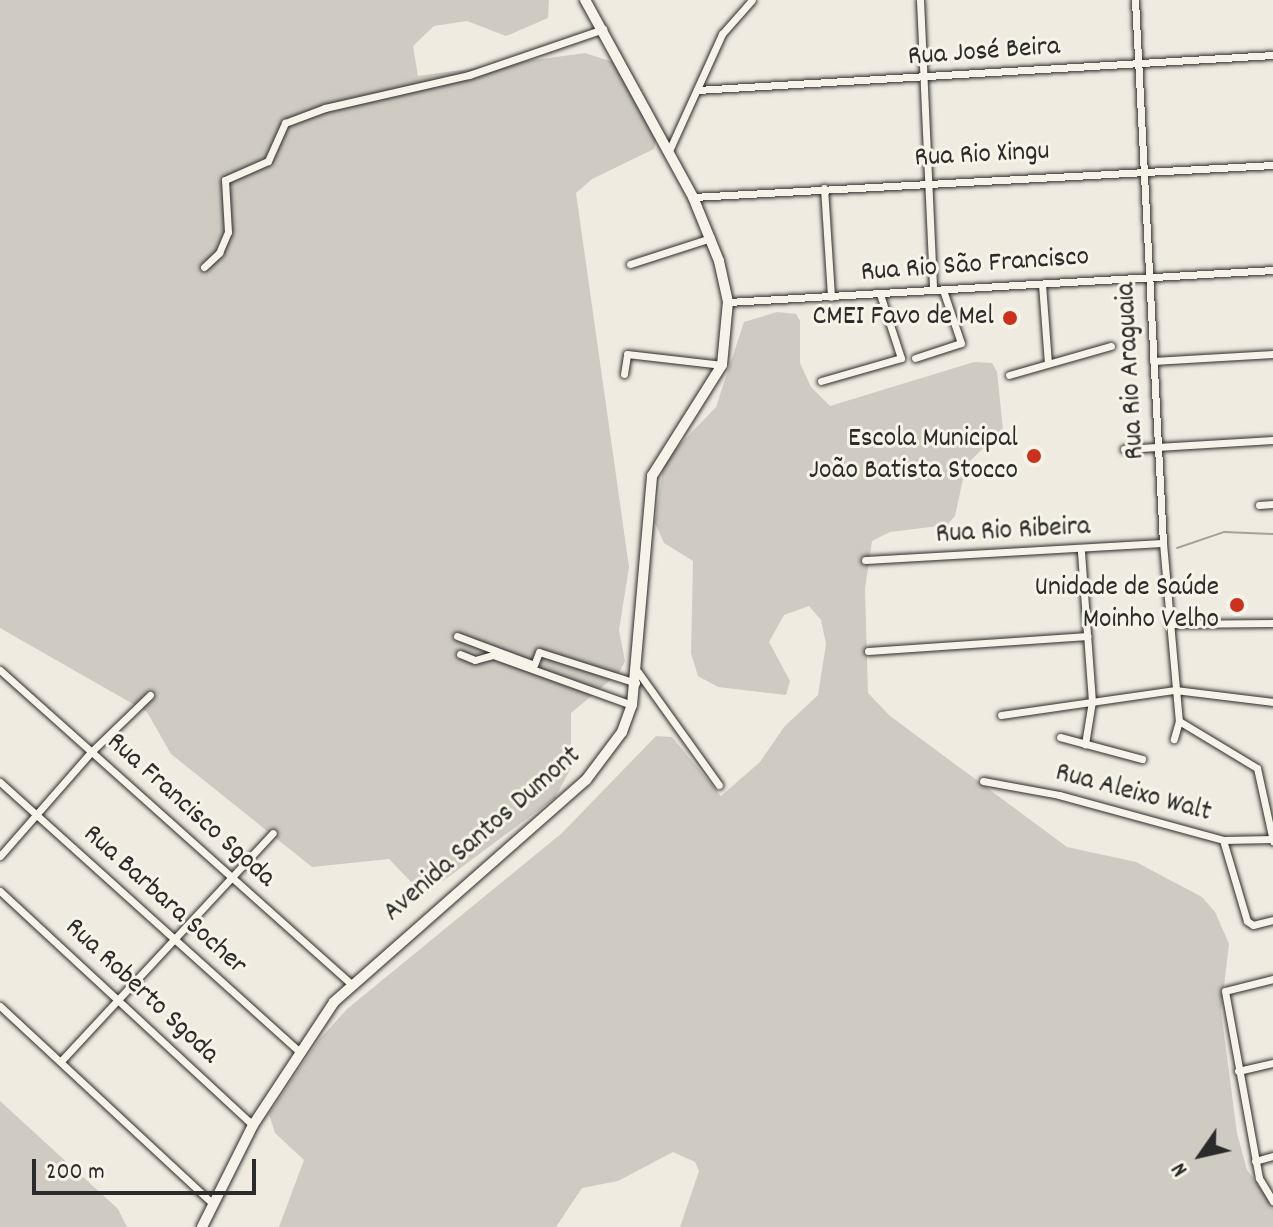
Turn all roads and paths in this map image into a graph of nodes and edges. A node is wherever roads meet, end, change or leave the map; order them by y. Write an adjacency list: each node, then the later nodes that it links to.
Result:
1 (585, 0): 5 (street, Avenida Santos Dumont)
2 (752, 0): 9 (street)
3 (920, 0): 8 (street)
4 (1135, 0): 7 (street, Rua Rio Araguaia)
5 (603, 29): 10 (street, Avenida Santos Dumont); 18 (street)
6 (1273, 55): 7 (street, Rua José Beira)
7 (1139, 65): 8 (street, Rua José Beira); 12 (street, Rua Rio Araguaia)
8 (922, 79): 9 (street, Rua José Beira); 13 (street)
9 (697, 90): 10 (street)
10 (668, 153): 15 (street, Avenida Santos Dumont)
11 (1273, 165): 12 (street, Rua Rio Xingu)
12 (1144, 170): 13 (street, Rua Rio Xingu); 20 (street, Rua Rio Araguaia)
13 (929, 181): 14 (street, Rua Rio Xingu); 22 (street)
14 (824, 188): 15 (street, Rua Rio Xingu); 25 (street)
15 (693, 197): 16 (street, Avenida Santos Dumont)
16 (711, 238): 17 (street); 26 (street, Avenida Santos Dumont)
17 (630, 264)
18 (204, 267)
19 (1273, 270): 20 (street, Rua Rio São Francisco)
20 (1149, 277): 21 (street, Rua Rio São Francisco); 30 (street, Rua Rio Araguaia)
21 (1042, 284): 23 (street, Rua Rio São Francisco); 31 (street)
22 (933, 290): 23 (street, Rua Rio São Francisco); 24 (street, Rua Rio São Francisco)
23 (943, 290): 29 (street)
24 (880, 294): 25 (street, Rua Rio São Francisco); 35 (street)
25 (831, 297): 26 (street, Rua Rio São Francisco)
26 (728, 302): 32 (street, Avenida Santos Dumont)
27 (1111, 346): 31 (street)
28 (1273, 354): 30 (street)
29 (915, 358)
30 (1153, 361): 37 (street, Rua Rio Araguaia)
31 (1048, 363): 34 (street)
32 (722, 365): 33 (street); 51 (street, Avenida Santos Dumont)
33 (624, 374)
34 (1009, 375)
35 (821, 381)
36 (1273, 440): 37 (street)
37 (1158, 447): 38 (street); 41 (street, Rua Rio Araguaia)
38 (1124, 449)
39 (1273, 504): 40 (street)
40 (1259, 505)
41 (1163, 543): 42 (street, Rua Rio Ribeira); 45 (street, Rua Rio Araguaia)
42 (1081, 552): 43 (street, Rua Rio Ribeira); 47 (street)
43 (865, 560)
44 (1273, 623): 45 (street)
45 (1169, 624): 52 (street, Rua Rio Araguaia)
46 (457, 636): 51 (street)
47 (1087, 636): 48 (street); 54 (street)
48 (868, 651)
49 (460, 654): 56 (street)
50 (0, 670): 62 (street, Rua Francisco Sgoda)
51 (637, 677): 56 (street, Avenida Santos Dumont); 66 (street)
52 (1175, 690): 54 (street); 55 (street); 58 (street, Rua Rio Araguaia)
53 (150, 695): 62 (street)
54 (1092, 701): 57 (street); 61 (street)
55 (1273, 702)
56 (632, 705): 78 (street, Avenida Santos Dumont)
57 (1001, 715)
58 (1179, 721): 60 (street, Rua Rio Araguaia); 67 (street)
59 (1060, 737): 61 (street)
60 (1174, 739)
61 (1085, 744): 63 (street)
62 (91, 752): 68 (street); 73 (street, Rua Francisco Sgoda)
63 (1142, 759)
64 (983, 781): 70 (street, Rua Aleixo Walt)
65 (0, 782): 68 (street, Rua Barbara Socher)
66 (719, 785)
67 (1268, 790): 71 (street)
68 (35, 814): 72 (street); 76 (street, Rua Barbara Socher)
69 (273, 833): 73 (street)
70 (1223, 840): 71 (street, Rua Aleixo Walt); 75 (street)
71 (1273, 840)
72 (0, 856)
73 (231, 877): 76 (street); 78 (street, Rua Francisco Sgoda)
74 (0, 891): 79 (street, Rua Roberto Sgoda)
75 (1273, 920)
76 (173, 941): 79 (street); 81 (street, Rua Barbara Socher)
77 (1273, 979): 84 (street)
78 (351, 984): 81 (street, Avenida Santos Dumont)
79 (119, 1002): 82 (street); 85 (street, Rua Roberto Sgoda)
80 (0, 1006): 82 (street)
81 (300, 1052): 85 (street, Avenida Santos Dumont)
82 (61, 1061): 89 (street)
83 (1273, 1063): 84 (street)
84 (1238, 1071): 87 (street)
85 (253, 1125): 89 (street, Avenida Santos Dumont)
86 (1273, 1156): 87 (street)
87 (1255, 1161): 88 (street)
88 (1271, 1200)
89 (211, 1202): 90 (street, Avenida Santos Dumont)
90 (202, 1227)

